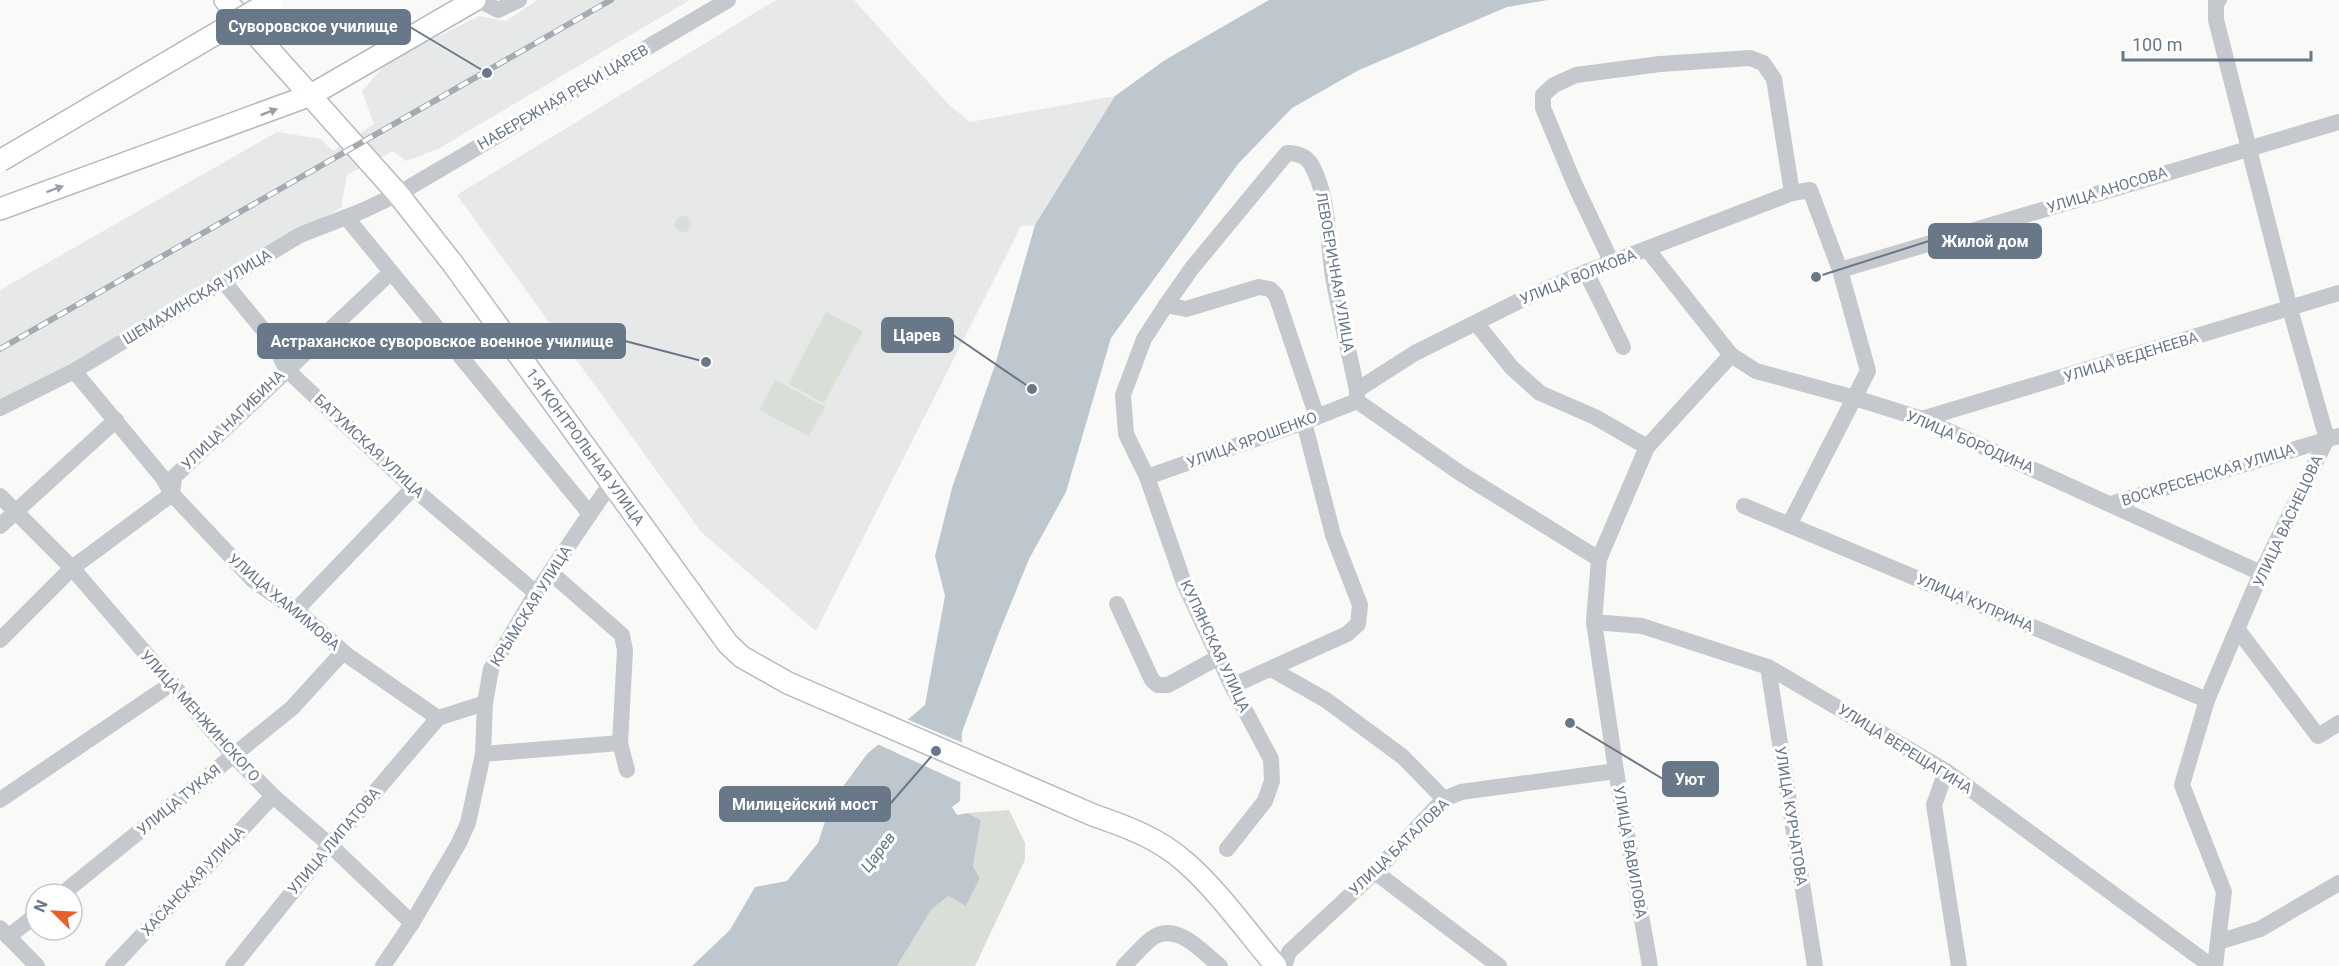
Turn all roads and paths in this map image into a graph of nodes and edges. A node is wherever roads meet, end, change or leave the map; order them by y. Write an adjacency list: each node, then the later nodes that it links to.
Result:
1 (225, 0): 7 (main road, 1-Я КОНТРОЛЬНАЯ УЛИЦА)
2 (273, 0): 10 (main road, bridge)
3 (477, 0): 4 (street); 7 (main road)
4 (519, 0)
5 (728, 0): 12 (street, НАБЕРЕЖНАЯ РЕКИ ЦАРЕВ)
6 (2219, 0): 9 (street, УЛИЦА ВАСНЕЦОВА)
7 (311, 95): 12 (main road, 1-Я КОНТРОЛЬНАЯ УЛИЦА); 13 (main road, one-way to 7)
8 (2339, 122): 9 (street, УЛИЦА АНОСОВА)
9 (2249, 148): 17 (street, УЛИЦА АНОСОВА); 23 (street, УЛИЦА ВАСНЕЦОВА)
10 (0, 161)
11 (1792, 193): 15 (street, УЛИЦА ВОЛКОВА); 16 (street); 17 (street, УЛИЦА ВОЛКОВА)
12 (398, 194): 14 (street, ШЕМАХИНСКАЯ УЛИЦА); 39 (main road, 1-Я КОНТРОЛЬНАЯ УЛИЦА)
13 (0, 209)
14 (346, 218): 18 (street); 20 (street, ШЕМАХИНСКАЯ УЛИЦА)
15 (1647, 249): 16 (street, УЛИЦА ВОЛКОВА); 26 (street, УЛИЦА БОРОДИНА)
16 (1612, 263): 19 (street, УЛИЦА ВОЛКОВА)
17 (1840, 270): 30 (street)
18 (391, 272): 27 (street, УЛИЦА НАГИБИНА); 46 (street)
19 (1586, 272): 24 (street, УЛИЦА ВОЛКОВА); 25 (street)
20 (224, 282): 27 (street, БАТУМСКАЯ УЛИЦА); 28 (street, ШЕМАХИНСКАЯ УЛИЦА)
21 (2339, 293): 23 (street, УЛИЦА ВЕДЕНЕЕВА)
22 (1166, 305): 29 (street, ЛЕВОЕРИЧНАЯ УЛИЦА); 32 (street); 35 (street, ЛЕВОЕРИЧНАЯ УЛИЦА)
23 (2290, 309): 33 (street, УЛИЦА ВЕДЕНЕЕВА); 36 (street, УЛИЦА ВАСНЕЦОВА)
24 (1476, 323): 29 (street, УЛИЦА ВОЛКОВА); 37 (street)
25 (1623, 347)
26 (1731, 355): 30 (street, УЛИЦА БОРОДИНА); 37 (street, УЛИЦА ВАВИЛОВА)
27 (286, 369): 40 (street, БАТУМСКАЯ УЛИЦА); 41 (street, УЛИЦА НАГИБИНА)
28 (74, 371): 31 (street, ШЕМАХИНСКАЯ УЛИЦА); 34 (street, УЛИЦА ХАМИМОВА)
29 (1357, 395): 32 (street, УЛИЦА ЯРОШЕНКО); 49 (street)
30 (1855, 398): 33 (street, УЛИЦА БОРОДИНА); 47 (street)
31 (0, 408)
32 (1310, 419): 38 (street, УЛИЦА ЯРОШЕНКО); 62 (street)
33 (1922, 419): 43 (street, УЛИЦА БОРОДИНА)
34 (116, 420): 41 (street, УЛИЦА ХАМИМОВА); 45 (street)
35 (1126, 434): 38 (street, КУПЯНСКАЯ УЛИЦА)
36 (2333, 437): 43 (street, ВОСКРЕСЕНСКАЯ УЛИЦА); 52 (street, УЛИЦА ВАСНЕЦОВА)
37 (1647, 447): 49 (street, УЛИЦА ВАВИЛОВА)
38 (1147, 477): 60 (street, КУПЯНСКАЯ УЛИЦА)
39 (611, 483): 46 (street, КРЫМСКАЯ УЛИЦА); 93 (main road, 1-Я КОНТРОЛЬНАЯ УЛИЦА)
40 (413, 488): 53 (street, БАТУМСКАЯ УЛИЦА); 55 (street)
41 (172, 494): 50 (street); 55 (street, УЛИЦА ХАМИМОВА)
42 (0, 496): 45 (street, УЛИЦА МЕНЖИНСКОГО)
43 (2111, 504): 52 (street, УЛИЦА БОРОДИНА)
44 (1744, 506): 47 (street, УЛИЦА КУПРИНА)
45 (16, 510): 48 (street); 50 (street, УЛИЦА МЕНЖИНСКОГО)
46 (590, 514): 51 (street, КРЫМСКАЯ УЛИЦА)
47 (1789, 525): 65 (street, УЛИЦА КУПРИНА)
48 (0, 526)
49 (1599, 559): 56 (street, УЛИЦА ВАВИЛОВА)
50 (72, 568): 58 (street); 63 (street, УЛИЦА МЕНЖИНСКОГО)
51 (550, 572): 53 (street, КРЫМСКАЯ УЛИЦА); 69 (street)
52 (2261, 573): 57 (street, УЛИЦА ВАСНЕЦОВА)
53 (536, 593): 66 (street, КРЫМСКАЯ УЛИЦА)
54 (1117, 604): 60 (street)
55 (296, 610): 59 (street, УЛИЦА ХАМИМОВА)
56 (1594, 622): 61 (street, УЛИЦА ВЕРЕЩАГИНА); 73 (street, УЛИЦА ВАВИЛОВА)
57 (2238, 630): 65 (street, УЛИЦА ВАСНЕЦОВА); 68 (street)
58 (0, 640)
59 (343, 652): 67 (street, УЛИЦА ХАМИМОВА); 71 (street, УЛИЦА ТУКАЯ)
60 (1219, 657): 64 (street, КУПЯНСКАЯ УЛИЦА)
61 (1768, 667): 74 (street, УЛИЦА ВЕРЕЩАГИНА); 97 (street, УЛИЦА КУРЧАТОВА)
62 (1271, 669): 64 (street); 76 (street)
63 (171, 684): 71 (street, УЛИЦА МЕНЖИНСКОГО); 77 (street)
64 (1232, 686): 79 (street, КУПЯНСКАЯ УЛИЦА)
65 (2207, 700): 86 (street, УЛИЦА ВАСНЕЦОВА)
66 (485, 703): 67 (street); 70 (street, КРЫМСКАЯ УЛИЦА)
67 (438, 718): 78 (street, УЛИЦА ЛИПАТОВА)
68 (2339, 723)
69 (620, 743): 70 (street); 72 (street)
70 (483, 754): 84 (street, КРЫМСКАЯ УЛИЦА)
71 (234, 756): 75 (street, УЛИЦА МЕНЖИНСКОГО); 81 (street, УЛИЦА ТУКАЯ)
72 (627, 770)
73 (1616, 771): 76 (street, УЛИЦА БАТАЛОВА); 96 (street, УЛИЦА ВАВИЛОВА)
74 (1946, 771): 98 (street); 99 (street, УЛИЦА ВЕРЕЩАГИНА)
75 (273, 796): 78 (street, УЛИЦА МЕНЖИНСКОГО); 88 (street, ХАСАНСКАЯ УЛИЦА)
76 (1444, 799): 80 (street, УЛИЦА БАТАЛОВА)
77 (0, 800)
78 (330, 845): 84 (street, УЛИЦА МЕНЖИНСКОГО); 89 (street, УЛИЦА ЛИПАТОВА)
79 (1227, 849)
80 (1375, 872): 94 (street, УЛИЦА БАТАЛОВА); 95 (street)
81 (77, 882)
82 (2339, 883): 86 (street)
83 (24, 922): 85 (street)
84 (412, 923): 90 (street, КРЫМСКАЯ УЛИЦА)
85 (4, 933): 87 (street)
86 (2218, 942): 99 (street, УЛИЦА ВАСНЕЦОВА)
87 (37, 966)
88 (113, 966)
89 (233, 966)
90 (383, 966)
91 (1125, 966): 92 (street)
92 (1220, 966)
93 (1276, 966)
94 (1284, 966)
95 (1499, 966)
96 (1650, 966)
97 (1815, 966)
98 (1959, 966)
99 (2213, 966)

